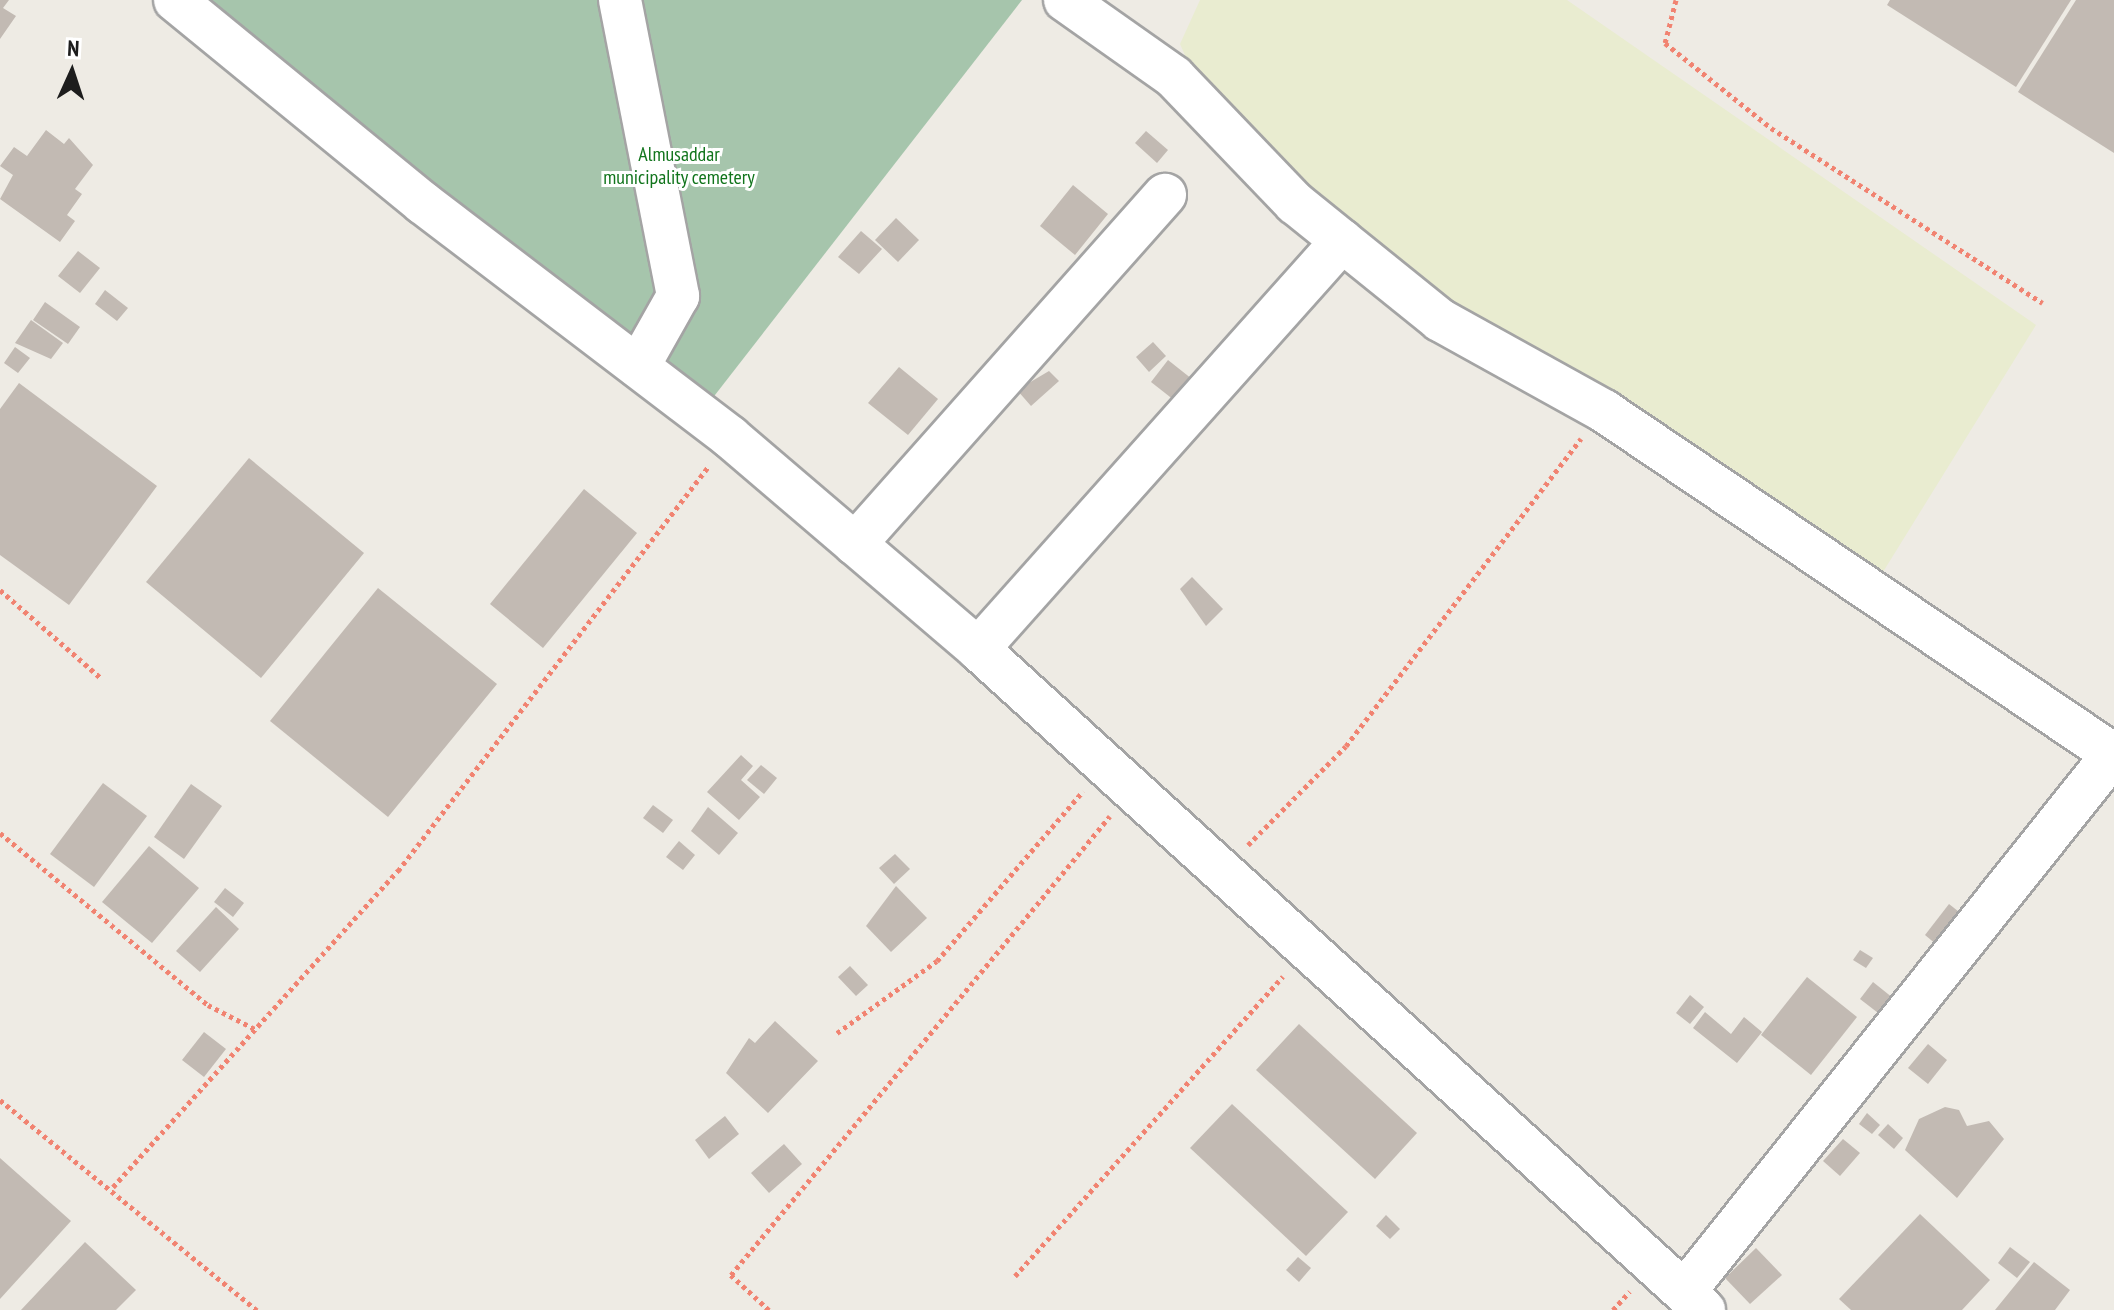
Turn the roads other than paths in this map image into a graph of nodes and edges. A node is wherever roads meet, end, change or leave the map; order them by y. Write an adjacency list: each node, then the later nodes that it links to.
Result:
1 (175, 0): 6 (street)
2 (620, 0): 6 (street)
3 (1065, 0): 5 (street)
4 (1165, 195): 7 (street)
5 (1342, 241): 8 (street); 9 (street)
6 (638, 367): 7 (street)
7 (855, 544): 8 (street)
8 (978, 649): 10 (street)
9 (2114, 754): 10 (street)
10 (1695, 1301)

